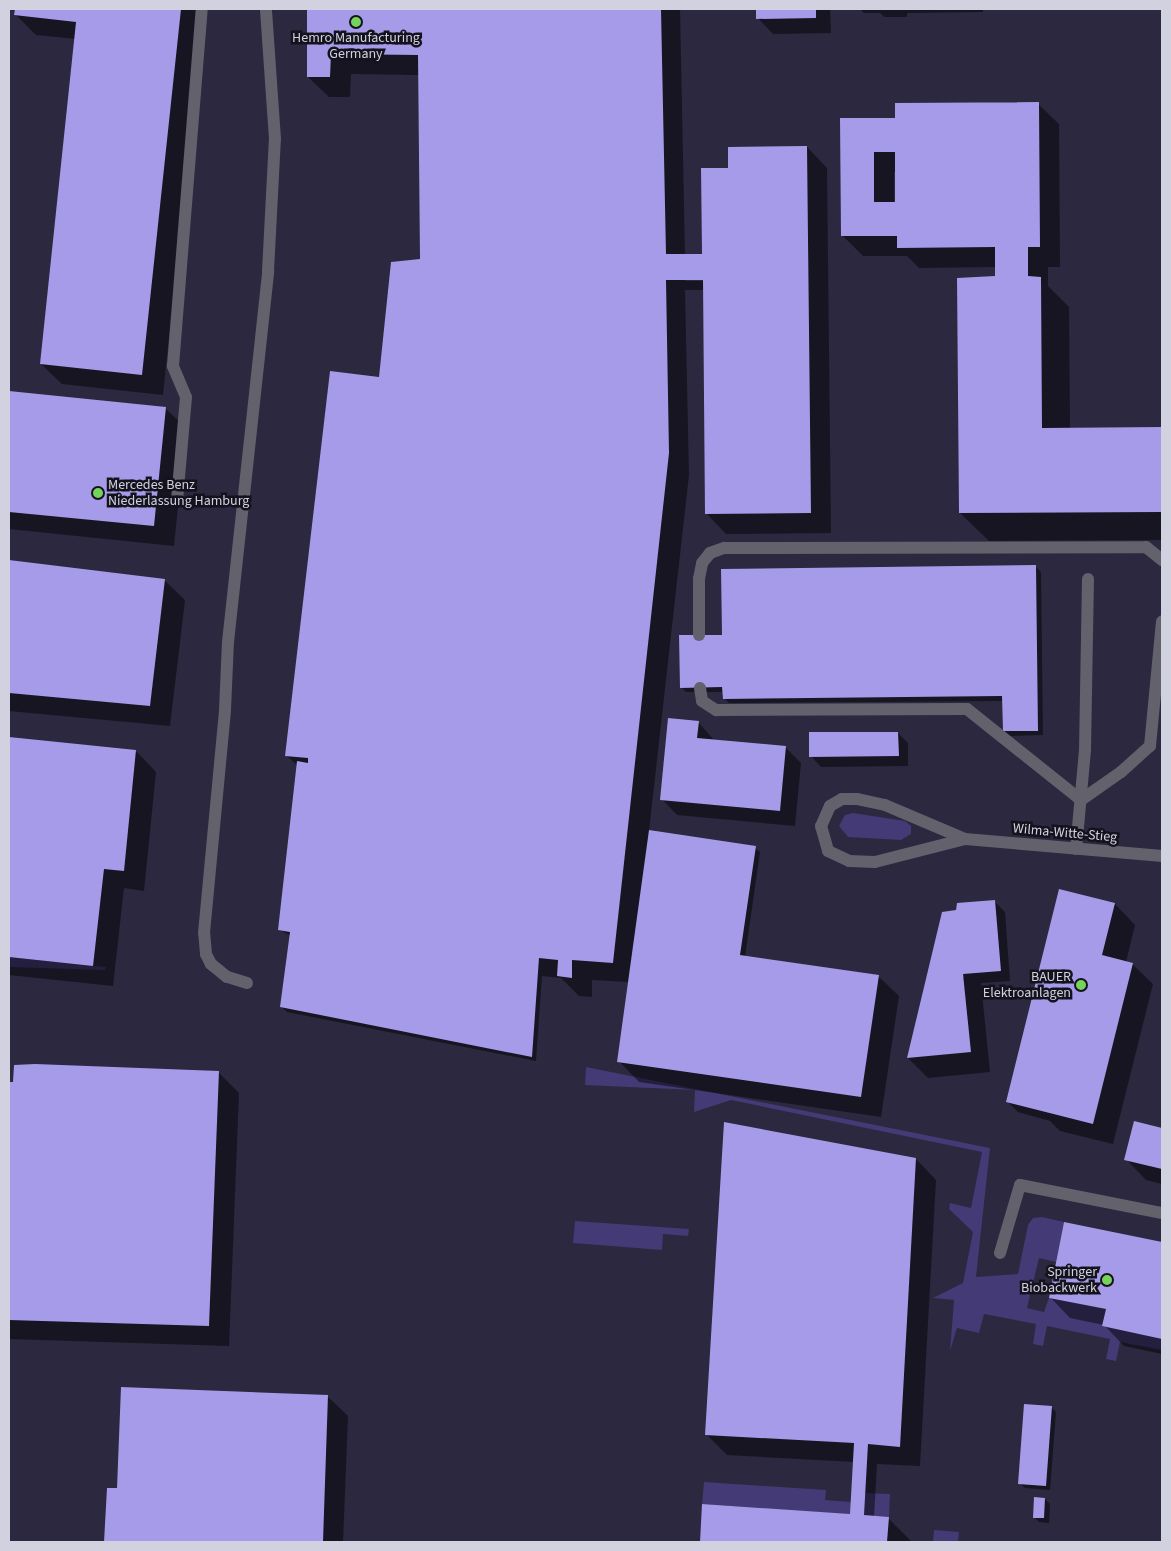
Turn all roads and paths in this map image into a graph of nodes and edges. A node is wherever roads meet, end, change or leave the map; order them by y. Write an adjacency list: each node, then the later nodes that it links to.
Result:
1 (202, 9): 3 (street)
2 (266, 9): 13 (street)
3 (177, 500)
4 (1162, 560): 7 (street)
5 (1088, 579): 9 (street)
6 (1162, 622): 9 (street)
7 (699, 635)
8 (700, 688): 9 (street)
9 (1081, 800): 11 (street)
10 (965, 839): 10 (street, Wilma-Witte-Stieg); 11 (street, Wilma-Witte-Stieg)
11 (1076, 848): 12 (street, Wilma-Witte-Stieg)
12 (1162, 856)
13 (247, 983)
14 (1162, 1213): 15 (street)
15 (1000, 1253)

